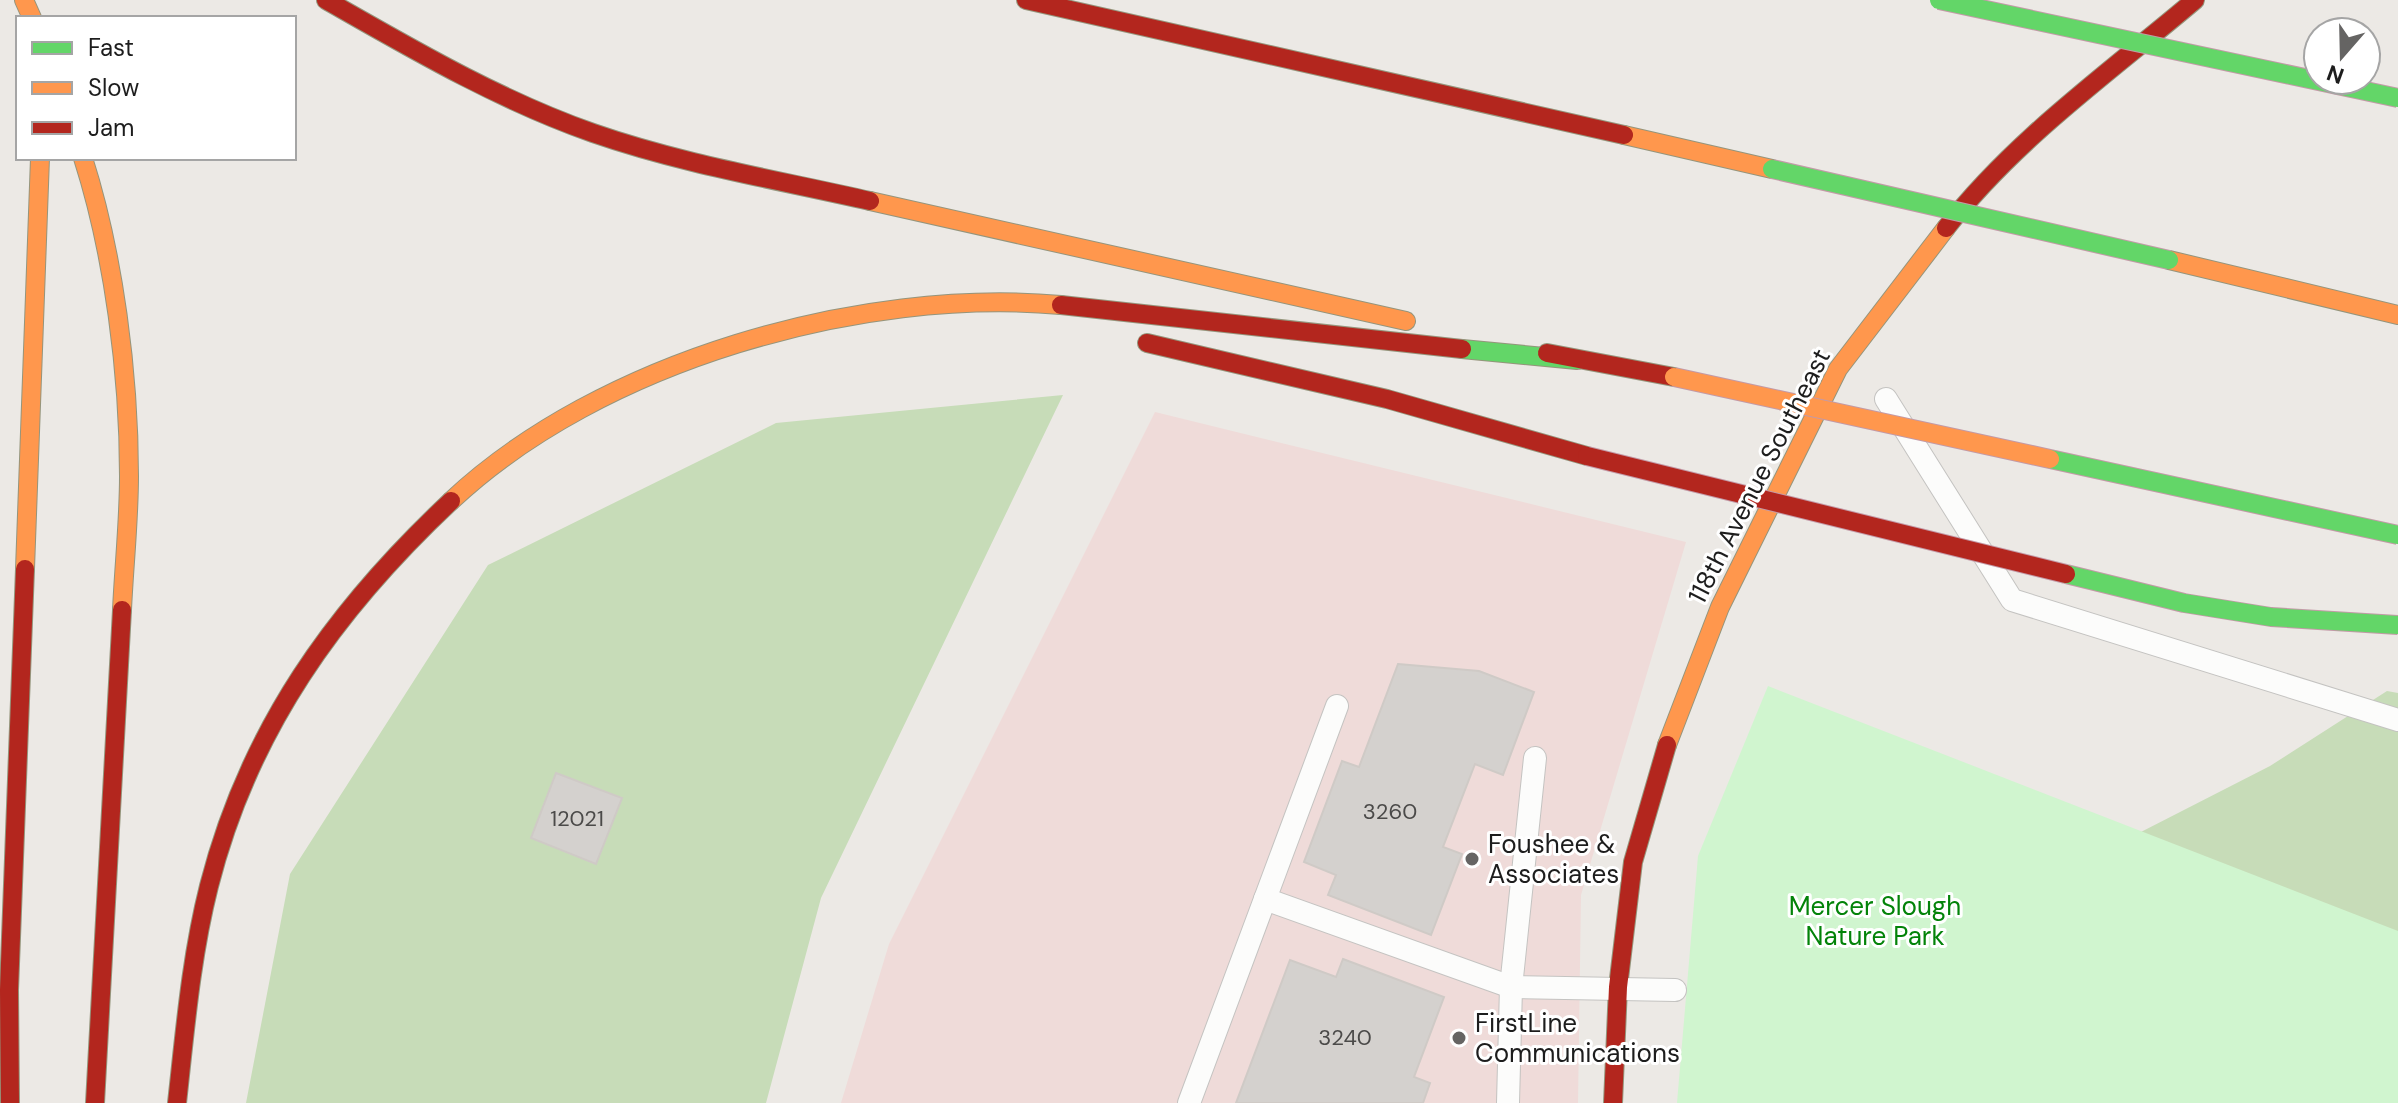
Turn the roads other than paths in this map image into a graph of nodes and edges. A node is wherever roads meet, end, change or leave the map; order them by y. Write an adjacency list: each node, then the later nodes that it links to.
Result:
1 (326, 0): 12 (main road)
2 (1026, 0): 9 (main road, bridge)
3 (1939, 0): 5 (main road, bridge)
4 (2195, 0): 21 (main road, 118th Avenue Southeast)
5 (2398, 98)
6 (40, 160): 23 (main road)
7 (84, 160): 24 (main road)
8 (866, 311): 10 (main road); 12 (main road); 25 (main road)
9 (2398, 315)
10 (975, 322)
11 (1131, 341): 15 (main road, bridge)
12 (1577, 360): 14 (main road, bridge)
13 (1886, 399): 17 (lane)
14 (2398, 535)
15 (2398, 625)
16 (1337, 706): 19 (lane)
17 (2398, 720)
18 (1535, 758): 20 (lane)
19 (1265, 899): 20 (lane); 26 (lane)
20 (1511, 987): 21 (lane); 27 (lane)
21 (1618, 987): 22 (lane); 28 (main road, 118th Avenue Southeast)
22 (1675, 990)
23 (10, 1103)
24 (95, 1103)
25 (177, 1103)
26 (1189, 1103)
27 (1508, 1103)
28 (1613, 1103)

